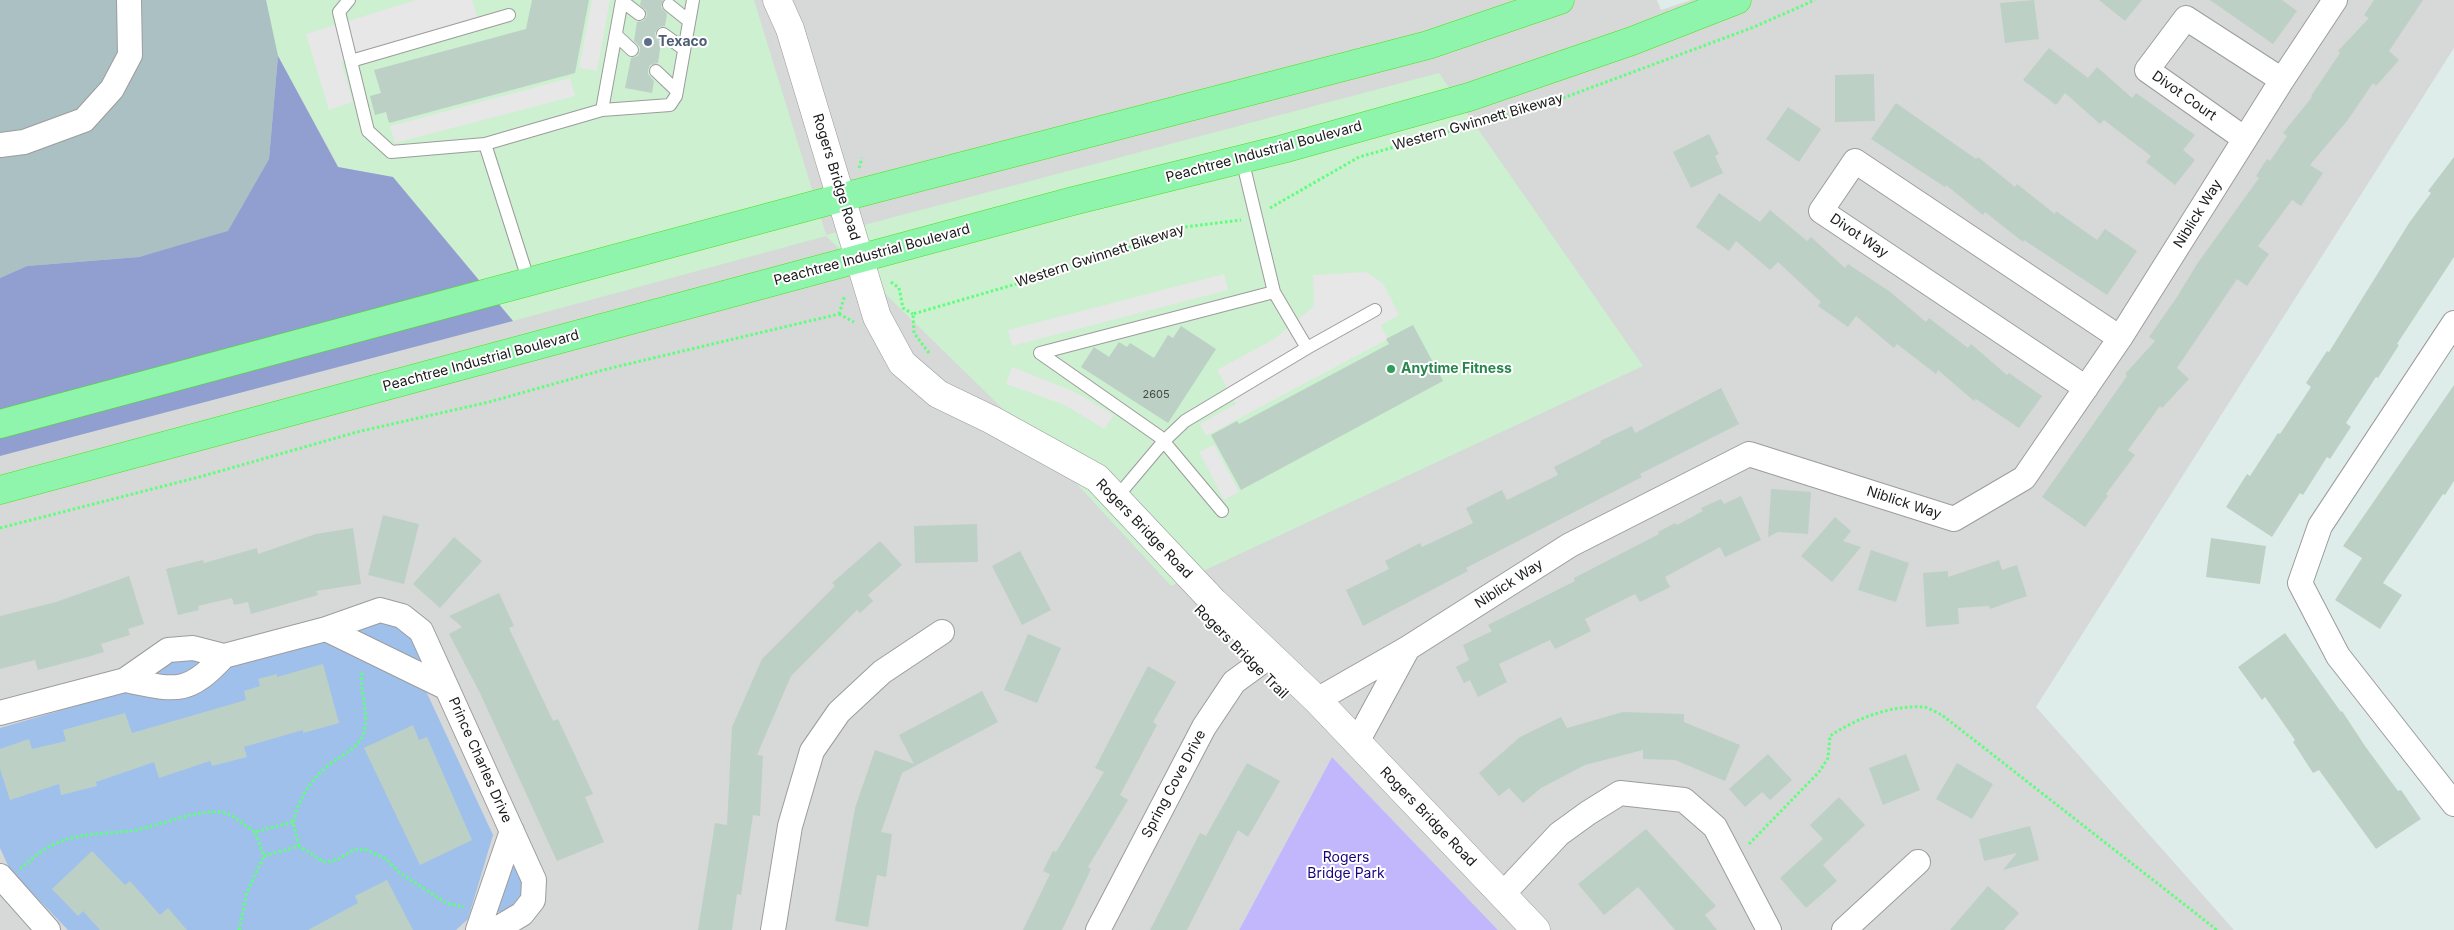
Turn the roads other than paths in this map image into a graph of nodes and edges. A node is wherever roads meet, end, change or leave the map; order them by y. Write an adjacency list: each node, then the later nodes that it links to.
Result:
1 (129, 0): 24 (street)
2 (350, 0): 17 (lane)
3 (693, 0): 12 (lane)
4 (777, 0): 26 (street, Rogers Bridge Road)
5 (1560, 0): 26 (highway)
6 (1737, 0): 25 (highway, Peachtree Industrial Boulevard)
7 (2335, 0): 19 (street, Niblick Way)
8 (622, 1): 10 (lane); 14 (lane)
9 (668, 5): 12 (lane)
10 (639, 14)
11 (509, 15): 17 (lane)
12 (689, 21): 15 (lane)
13 (663, 34): 15 (lane)
14 (616, 35): 16 (lane); 21 (lane)
15 (684, 49): 20 (lane)
16 (632, 50)
17 (351, 61): 23 (lane)
18 (656, 72): 20 (lane)
19 (2282, 80): 22 (street, Niblick Way); 22 (street, Divot Court)
20 (677, 90): 21 (lane)
21 (602, 110): 23 (lane)
22 (2245, 139): 32 (street, Niblick Way)
23 (485, 144): 28 (lane)
24 (0, 145)
25 (1242, 159): 27 (highway, Peachtree Industrial Boulevard); 29 (lane)
26 (840, 198): 27 (street, Rogers Bridge Road); 28 (highway)
27 (861, 259): 37 (highway, Peachtree Industrial Boulevard); 38 (street, Rogers Bridge Road)
28 (529, 282): 35 (highway)
29 (1274, 292): 33 (lane); 36 (lane)
30 (1375, 310): 33 (lane)
31 (2454, 323): 50 (street)
32 (2120, 338): 34 (street, Niblick Way); 34 (street, Divot Way)
33 (1307, 348): 36 (lane)
34 (2086, 388): 42 (street, Niblick Way)
35 (0, 424)
36 (1164, 441): 38 (lane); 39 (lane)
37 (0, 490)
38 (1116, 498): 43 (street, Rogers Bridge Road)
39 (1222, 511)
40 (326, 629): 44 (street, Prince Charles Drive); 46 (street, Prince Charles Drive); 46 (street, Prince Charles Drive)
41 (942, 632): 57 (street)
42 (1408, 648): 47 (street, Niblick Way); 49 (street, Niblick Way)
43 (1271, 655): 47 (street, Rogers Bridge Road); 58 (street, Spring Cove Drive)
44 (224, 656): 45 (street, Prince Charles Drive); 45 (street, Prince Charles Drive)
45 (125, 680): 48 (street, Prince Charles Drive)
46 (447, 688): 51 (street, Prince Charles Drive)
47 (1317, 700): 49 (street, Rogers Bridge Road)
48 (0, 713)
49 (1357, 742): 54 (street, Rogers Bridge Road)
50 (2454, 804)
51 (512, 831): 55 (street, Prince Charles Drive); 55 (street, Prince Charles Drive)
52 (1918, 862): 61 (street)
53 (9, 874): 56 (street)
54 (1503, 894): 59 (street, Rogers Bridge Road); 60 (street)
55 (486, 924)
56 (48, 930)
57 (773, 930)
58 (1098, 930)
59 (1536, 930)
60 (1768, 930)
61 (1844, 930)

